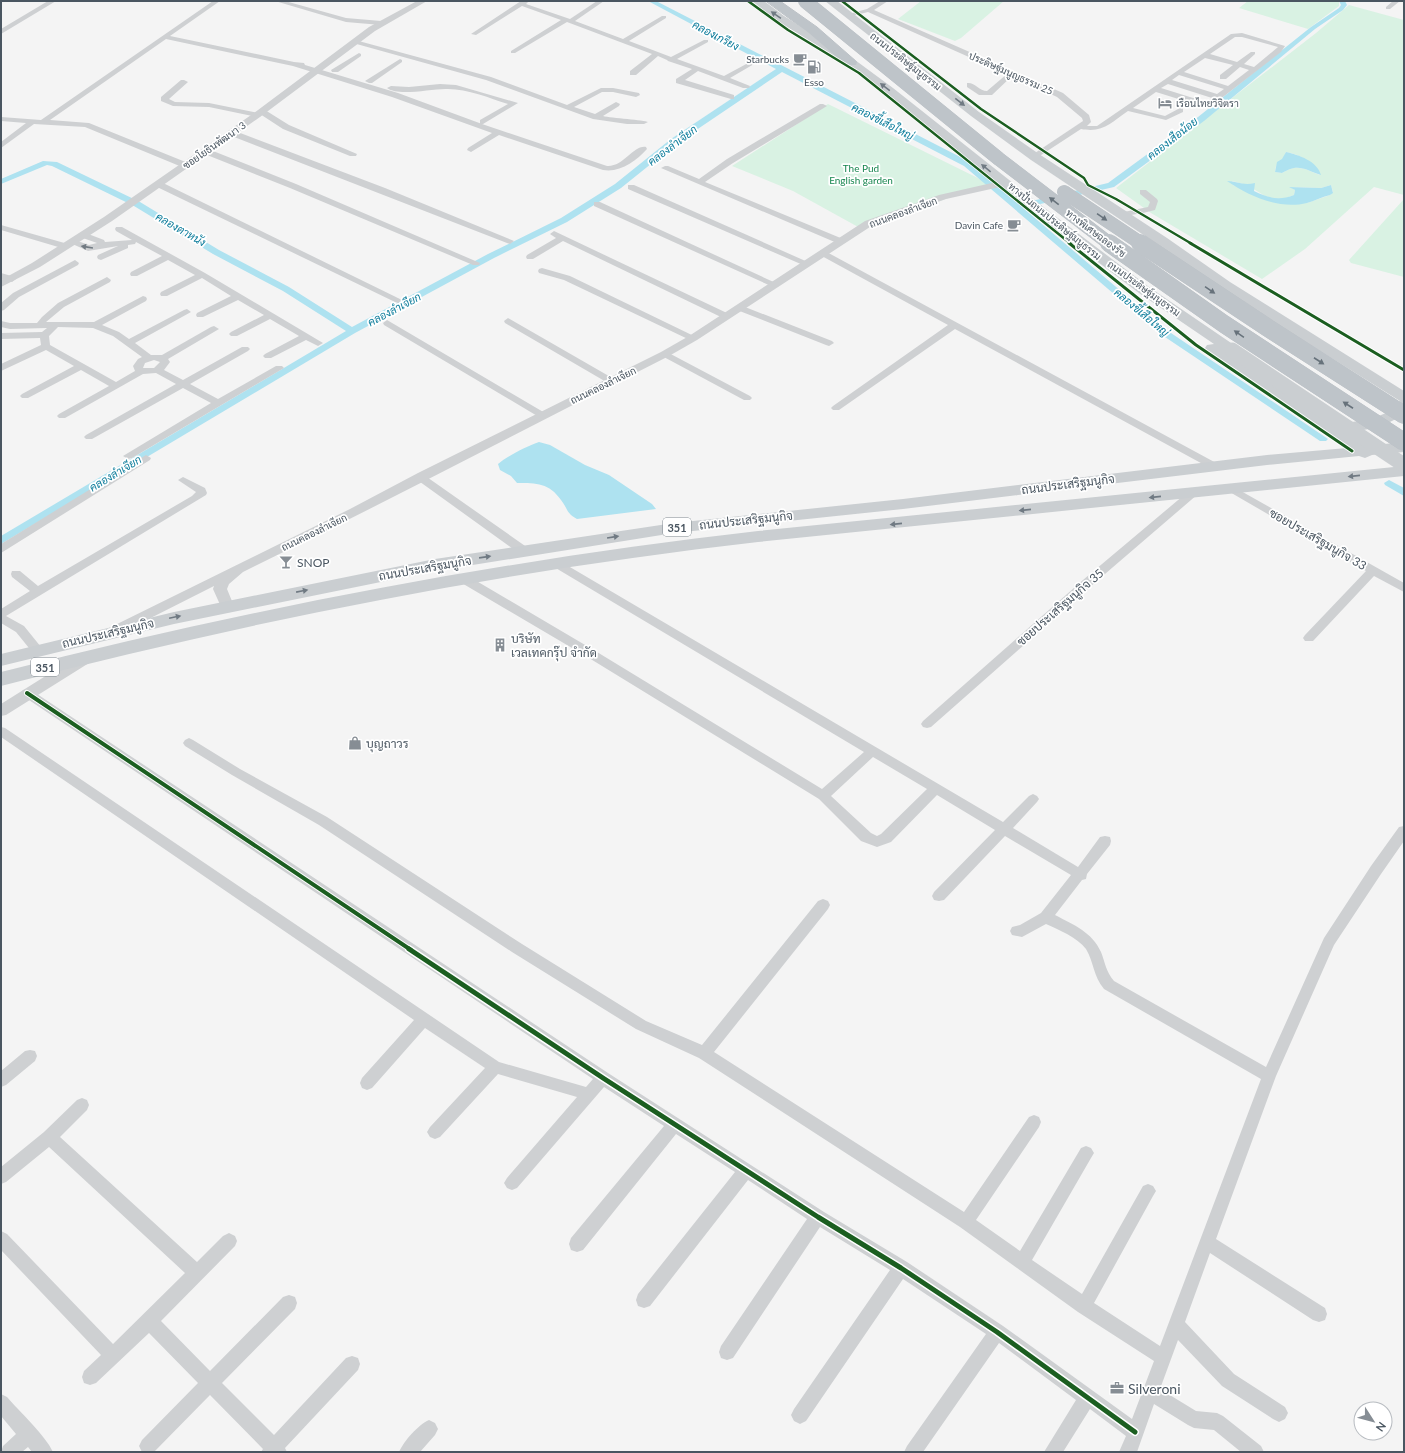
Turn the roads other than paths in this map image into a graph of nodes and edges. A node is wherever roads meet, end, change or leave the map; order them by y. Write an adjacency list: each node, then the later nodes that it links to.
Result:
1 (53, 1): 22 (street)
2 (217, 1): 24 (street)
3 (278, 1): 19 (street)
4 (423, 1): 20 (street, ซอยโยธินพัฒนา 3)
5 (601, 1): 18 (street)
6 (757, 1): 35 (main road, ถนนประดิษฐ์มนูธรรม, one-way to 6)
7 (772, 1): 35 (highway)
8 (805, 1): 168 (highway, ทางพิเศษฉลองรัช, one-way to 8, bridge)
9 (814, 1): 164 (highway, ทางพิเศษฉลองรัช, one-way to 164, bridge)
10 (830, 1): 16 (main road, ถนนประดิษฐ์มนูธรรม)
11 (885, 1): 15 (street)
12 (1397, 1): 14 (street)
13 (523, 2): 18 (street); 23 (street)
14 (1388, 8)
15 (869, 10): 16 (street); 44 (street, ประดิษฐ์มนูญธรรม 25)
16 (848, 16): 79 (main road, ถนนประดิษฐ์มนูธรรม, one-way to 79)
17 (664, 17): 27 (street)
18 (568, 20): 27 (street); 28 (street)
19 (353, 22): 20 (street); 21 (street)
20 (381, 23): 21 (street, ซอยโยธินพัฒนา 3)
21 (372, 29): 26 (street, ซอยโยธินพัฒนา 3)
22 (1, 32)
23 (474, 34)
24 (164, 37): 38 (street); 68 (street)
25 (706, 41): 33 (street)
26 (355, 42): 38 (street, ซอยโยธินพัฒนา 3); 61 (street)
27 (624, 42): 30 (street)
28 (513, 52)
29 (1252, 53): 37 (street)
30 (656, 54): 33 (street); 43 (street)
31 (359, 55): 41 (street)
32 (1204, 55): 37 (street); 40 (street); 42 (street)
33 (670, 60): 39 (street)
34 (400, 61): 47 (street)
35 (851, 62): 84 (main road, ถนนประดิษฐ์มนูธรรม, one-way to 35)
36 (752, 63): 46 (street)
37 (1238, 65): 40 (street); 45 (street)
38 (322, 67): 41 (street); 64 (street, ซอยโยธินพัฒนา 3); 72 (street)
39 (697, 69): 46 (street); 56 (street)
40 (1254, 69): 52 (street)
41 (339, 70): 47 (street)
42 (1179, 72): 48 (street); 52 (street)
43 (633, 73)
44 (1011, 74): 50 (street); 71 (street, ประดิษฐ์มนูญธรรม 25)
45 (1223, 77)
46 (725, 78): 51 (street)
47 (369, 81): 58 (street)
48 (1167, 81): 53 (street); 57 (street)
49 (184, 82): 64 (street)
50 (970, 85)
51 (746, 86)
52 (1229, 88): 57 (street)
53 (1155, 89): 57 (street); 62 (street)
54 (636, 95): 61 (street)
55 (526, 96): 58 (street)
56 (731, 97)
57 (1218, 97)
58 (514, 103): 69 (street)
59 (616, 104): 65 (street)
60 (823, 106): 82 (street)
61 (569, 107): 65 (street)
62 (1129, 108): 63 (street); 71 (street)
63 (1180, 110)
64 (259, 114): 73 (street, ซอยโยธินพัฒนา 3); 78 (street)
65 (596, 117): 70 (street)
66 (1, 119): 67 (street)
67 (33, 121): 68 (street); 74 (street)
68 (42, 122): 80 (street)
69 (482, 122)
70 (644, 122)
71 (1081, 126): 79 (street)
72 (498, 132): 75 (street); 76 (street)
73 (232, 133): 77 (street, ซอยโยธินพัฒนา 3); 95 (street)
74 (1, 146)
75 (643, 149)
76 (471, 150)
77 (205, 151): 80 (street, ซอยโยธินพัฒนา 3); 106 (street)
78 (353, 154)
79 (1035, 158): 88 (main road, ถนนประดิษฐ์มนูธรรม)
80 (185, 166): 83 (street, ซอยโยธินพัฒนา 3)
81 (665, 168): 82 (street)
82 (700, 182): 96 (street)
83 (158, 184): 92 (street, ซอยโยธินพัฒนา 3); 119 (street)
84 (996, 184): 96 (street, ถนนคลองลำเจียก); 100 (main road, ถนนประดิษฐ์มนูธรรม)
85 (631, 187): 107 (street)
86 (1143, 192): 88 (street)
87 (597, 204): 115 (street)
88 (1122, 215): 97 (main road, ถนนประดิษฐ์มนูธรรม)
89 (1, 227): 98 (street)
90 (119, 229): 94 (street)
91 (554, 234): 93 (street)
92 (83, 235): 98 (street, ซอยโยธินพัฒนา 3); 99 (street)
93 (563, 238): 104 (street); 125 (street)
94 (135, 241): 99 (street); 102 (street); 103 (street)
95 (510, 241)
96 (840, 241): 101 (street, ถนนคลองลำเจียก)
97 (1162, 241): 155 (main road); 158 (main road, ถนนประดิษฐ์มนูธรรม)
98 (68, 244): 99 (street, one-way to 98); 112 (street, ซอยโยธินพัฒนา 3)
99 (102, 245)
100 (1092, 250): 166 (main road); 174 (main road, ถนนประดิษฐ์มนูธรรม, bridge)
101 (823, 253): 107 (street, ถนนคลองลำเจียก); 131 (street)
102 (169, 256): 109 (street); 110 (street)
103 (101, 257)
104 (530, 257)
105 (75, 263): 120 (street)
106 (476, 263)
107 (806, 263): 115 (street, ถนนคลองลำเจียก)
108 (542, 271): 138 (street)
109 (134, 274)
110 (202, 275): 116 (street); 117 (street)
111 (1, 276): 112 (street)
112 (12, 279): 114 (street, ซอยโยธินพัฒนา 3)
113 (107, 280): 132 (street)
114 (1, 284)
115 (774, 284): 121 (street, ถนนคลองลำเจียก)
116 (164, 294)
117 (238, 296): 123 (street); 124 (street)
118 (142, 299): 130 (street)
119 (398, 300)
120 (1, 308)
121 (740, 308): 125 (street, ถนนคลองลำเจียก); 141 (street)
122 (186, 312): 139 (street)
123 (200, 315)
124 (270, 315): 134 (street); 137 (street)
125 (726, 316): 138 (street, ถนนคลองลำเจียก)
126 (508, 321): 153 (street)
127 (387, 323): 163 (street)
128 (1, 324): 132 (street)
129 (55, 325): 130 (street); 132 (street); 135 (street)
130 (95, 325): 139 (street)
131 (954, 325): 162 (street); 173 (street)
132 (40, 326)
133 (214, 329): 147 (street)
134 (234, 334)
135 (44, 335): 136 (street); 142 (street)
136 (1, 336)
137 (306, 336): 140 (street); 145 (street)
138 (693, 338): 144 (street, ถนนคลองลำเจียก)
139 (128, 343): 146 (street)
140 (318, 343)
141 (829, 343)
142 (46, 346): 148 (street); 149 (street)
143 (245, 349): 154 (street)
144 (665, 354): 153 (street, ถนนคลองลำเจียก); 159 (street)
145 (268, 356)
146 (149, 358): 147 (street); 152 (street)
147 (162, 359): 151 (street)
148 (81, 366): 156 (street); 157 (street)
149 (1, 368)
150 (279, 368): 160 (street)
151 (156, 370): 152 (street); 154 (street)
152 (142, 371): 156 (street)
153 (611, 381): 163 (street, ถนนคลองลำเจียก)
154 (183, 384): 160 (street); 167 (street)
155 (1400, 384): 158 (main road)
156 (116, 386): 165 (street)
157 (25, 396)
158 (1404, 397)
159 (747, 398)
160 (218, 403): 171 (street)
161 (1404, 405): 166 (main road)
162 (836, 408)
163 (542, 415): 175 (street, ถนนคลองลำเจียก)
164 (1404, 415)
165 (62, 416)
166 (1318, 420): 170 (main road)
167 (89, 437)
168 (1404, 442)
169 (1404, 447): 170 (main road, ถนนประเสริฐมนูกิจ / 351)
170 (1361, 450): 173 (main road, ถนนประเสริฐมนูกิจ / 351); 174 (main road)
171 (128, 456)
172 (146, 458): 179 (street)
173 (1214, 466): 180 (main road, ถนนประเสริฐมนูกิจ / 351, one-way to 173)
174 (1402, 471): 177 (main road, ถนนประเสริฐมนูกิจ / 351, one-way to 177)
175 (420, 477): 180 (street); 182 (street, ถนนคลองลำเจียก)
176 (183, 480): 187 (street)
177 (1232, 489): 178 (main road, ถนนประเสริฐมนูกิจ / 351); 183 (street, ซอยประเสริฐมนูกิจ 33)
178 (1194, 492): 181 (main road, ถนนประเสริฐมนูกิจ / 351, one-way to 181); 199 (street, ซอยประเสริฐมนูกิจ 35)
179 (1, 548)
180 (524, 551): 188 (main road, ถนนประเสริฐมนูกิจ / 351, one-way to 180)
181 (558, 564): 185 (main road, ถนนประเสริฐมนูกิจ / 351); 202 (street)
182 (238, 569): 188 (street, ถนนคลองลำเจียก); 191 (street)
183 (1372, 571): 186 (street, ซอยประเสริฐมนูกิจ 33); 192 (street)
184 (16, 574): 187 (street)
185 (464, 579): 194 (main road, ถนนประเสริฐมนูกิจ / 351); 204 (street)
186 (1404, 588)
187 (38, 591): 189 (street)
188 (227, 606): 191 (main road, ถนนประเสริฐมนูกิจ / 351, one-way to 188)
189 (1, 614)
190 (1, 618): 193 (street)
191 (112, 632): 193 (main road, ถนนประเสริฐมนูกิจ / 351)
192 (1309, 638)
193 (37, 650): 195 (main road, ถนนประเสริฐมนูกิจ / 351)
194 (90, 656): 196 (main road, ถนนประเสริฐมนูกิจ / 351); 197 (street)
195 (1, 660)
196 (1, 679)
197 (27, 693): 198 (street); 219 (street)
198 (1, 711)
199 (927, 724)
200 (1, 732): 214 (street)
201 (189, 743): 215 (street)
202 (872, 751): 203 (street); 204 (street)
203 (936, 789): 204 (street); 206 (street)
204 (823, 796)
205 (1033, 799): 206 (street)
206 (1003, 830): 209 (street); 210 (street)
207 (1404, 831): 218 (street)
208 (1105, 841): 209 (street)
209 (1080, 875): 212 (street)
210 (939, 896)
211 (823, 904): 215 (street)
212 (1046, 917): 213 (street); 218 (street)
213 (1017, 931)
214 (424, 1019): 217 (street); 221 (street)
215 (704, 1053): 234 (street)
216 (30, 1056): 220 (street)
217 (495, 1067): 222 (street); 226 (street)
218 (1269, 1076): 237 (street)
219 (603, 1078): 222 (street); 225 (street)
220 (1, 1080)
221 (367, 1083)
222 (589, 1094): 231 (street)
223 (82, 1105): 227 (street)
224 (1034, 1122): 234 (street)
225 (675, 1124): 229 (street); 238 (street)
226 (436, 1132)
227 (49, 1137): 230 (street); 241 (street)
228 (1086, 1153): 239 (street)
229 (746, 1170): 233 (street); 242 (street)
230 (3, 1171)
231 (512, 1183)
232 (1148, 1190): 244 (street)
233 (818, 1216): 240 (street); 249 (street)
234 (966, 1222): 239 (street)
235 (1, 1239): 250 (street)
236 (229, 1240): 241 (street)
237 (1207, 1242): 245 (street); 247 (street)
238 (577, 1244)
239 (1022, 1262): 244 (street)
240 (901, 1268): 248 (street); 259 (street)
241 (197, 1273): 246 (street)
242 (644, 1300)
243 (289, 1303): 254 (street)
244 (1084, 1306): 251 (street)
245 (1319, 1314)
246 (149, 1321): 250 (street); 254 (street)
247 (1175, 1324): 251 (street); 258 (street)
248 (997, 1332): 256 (street); 268 (street)
249 (727, 1352)
250 (113, 1356): 253 (street)
251 (1162, 1357): 255 (street)
252 (352, 1364): 264 (street)
253 (90, 1377)
254 (210, 1383): 263 (street); 264 (street)
255 (1150, 1392): 261 (street); 271 (street)
256 (1087, 1398): 261 (street); 269 (street)
257 (1, 1403): 262 (street)
258 (1279, 1413)
259 (800, 1415)
260 (429, 1429): 267 (street)
261 (1135, 1432): 270 (street)
262 (28, 1434): 265 (street); 266 (street)
263 (148, 1446)
264 (274, 1451)
265 (10, 1452)
266 (44, 1452)
267 (408, 1452)
268 (913, 1452)
269 (1053, 1452)
270 (1128, 1452)
271 (1255, 1452)

